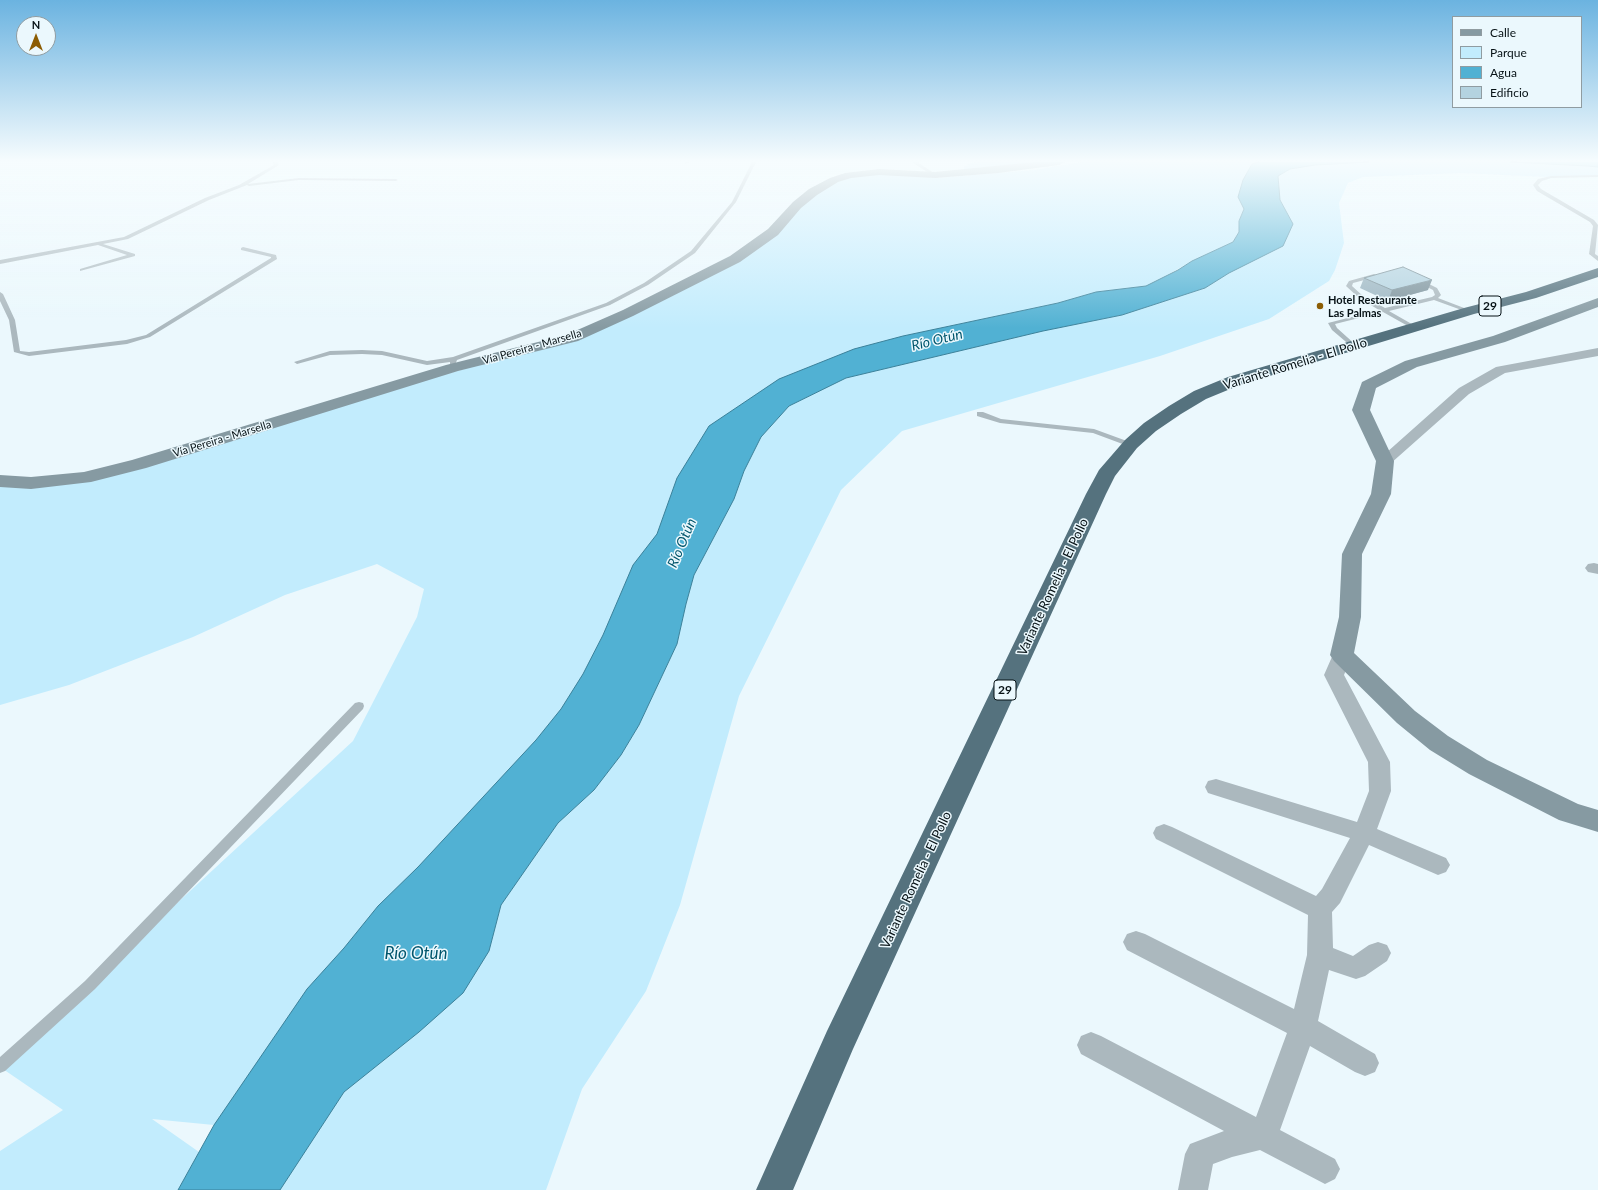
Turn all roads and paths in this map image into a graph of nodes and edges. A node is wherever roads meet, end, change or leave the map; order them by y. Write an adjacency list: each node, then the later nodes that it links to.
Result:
1 (167, 218): 5 (lane)
2 (721, 218): 22 (lane)
3 (786, 218): 22 (main road, Vía Pereira - Marsella)
4 (1586, 218): 7 (lane)
5 (100, 244): 8 (lane); 9 (lane)
6 (243, 249): 13 (lane)
7 (1598, 259)
8 (0, 262)
9 (82, 270)
10 (1598, 272): 17 (highway, Variante Romelia - El Pollo / 29)
11 (1381, 274): 16 (lane)
12 (1413, 279): 14 (lane)
13 (0, 294)
14 (1434, 298): 16 (lane); 17 (lane)
15 (1598, 302): 25 (main road)
16 (1385, 310): 18 (lane); 19 (lane)
17 (1469, 311): 18 (highway, Variante Romelia - El Pollo / 29)
18 (1415, 328): 19 (highway, Variante Romelia - El Pollo / 29)
19 (1354, 346): 24 (highway, Variante Romelia - El Pollo / 29)
20 (1598, 352): 25 (street)
21 (297, 362): 22 (lane)
22 (453, 363): 26 (main road, Vía Pereira - Marsella)
23 (980, 414): 24 (lane)
24 (1131, 444): 44 (highway, Variante Romelia - El Pollo / 29)
25 (1385, 462): 27 (main road)
26 (0, 481)
27 (1342, 655): 30 (main road); 32 (street)
28 (359, 706): 41 (lane)
29 (1216, 787): 32 (street)
30 (1598, 821)
31 (1164, 833): 34 (street)
32 (1364, 833): 33 (street); 34 (street)
33 (1438, 865)
34 (1320, 909): 37 (street)
35 (1136, 942): 38 (street)
36 (1378, 953): 37 (street)
37 (1320, 955): 38 (street)
38 (1303, 1027): 40 (street); 42 (street)
39 (1091, 1045): 42 (street)
40 (1365, 1063)
41 (0, 1066)
42 (1264, 1135): 43 (street); 45 (street)
43 (1325, 1169)
44 (774, 1190)
45 (1193, 1190)

